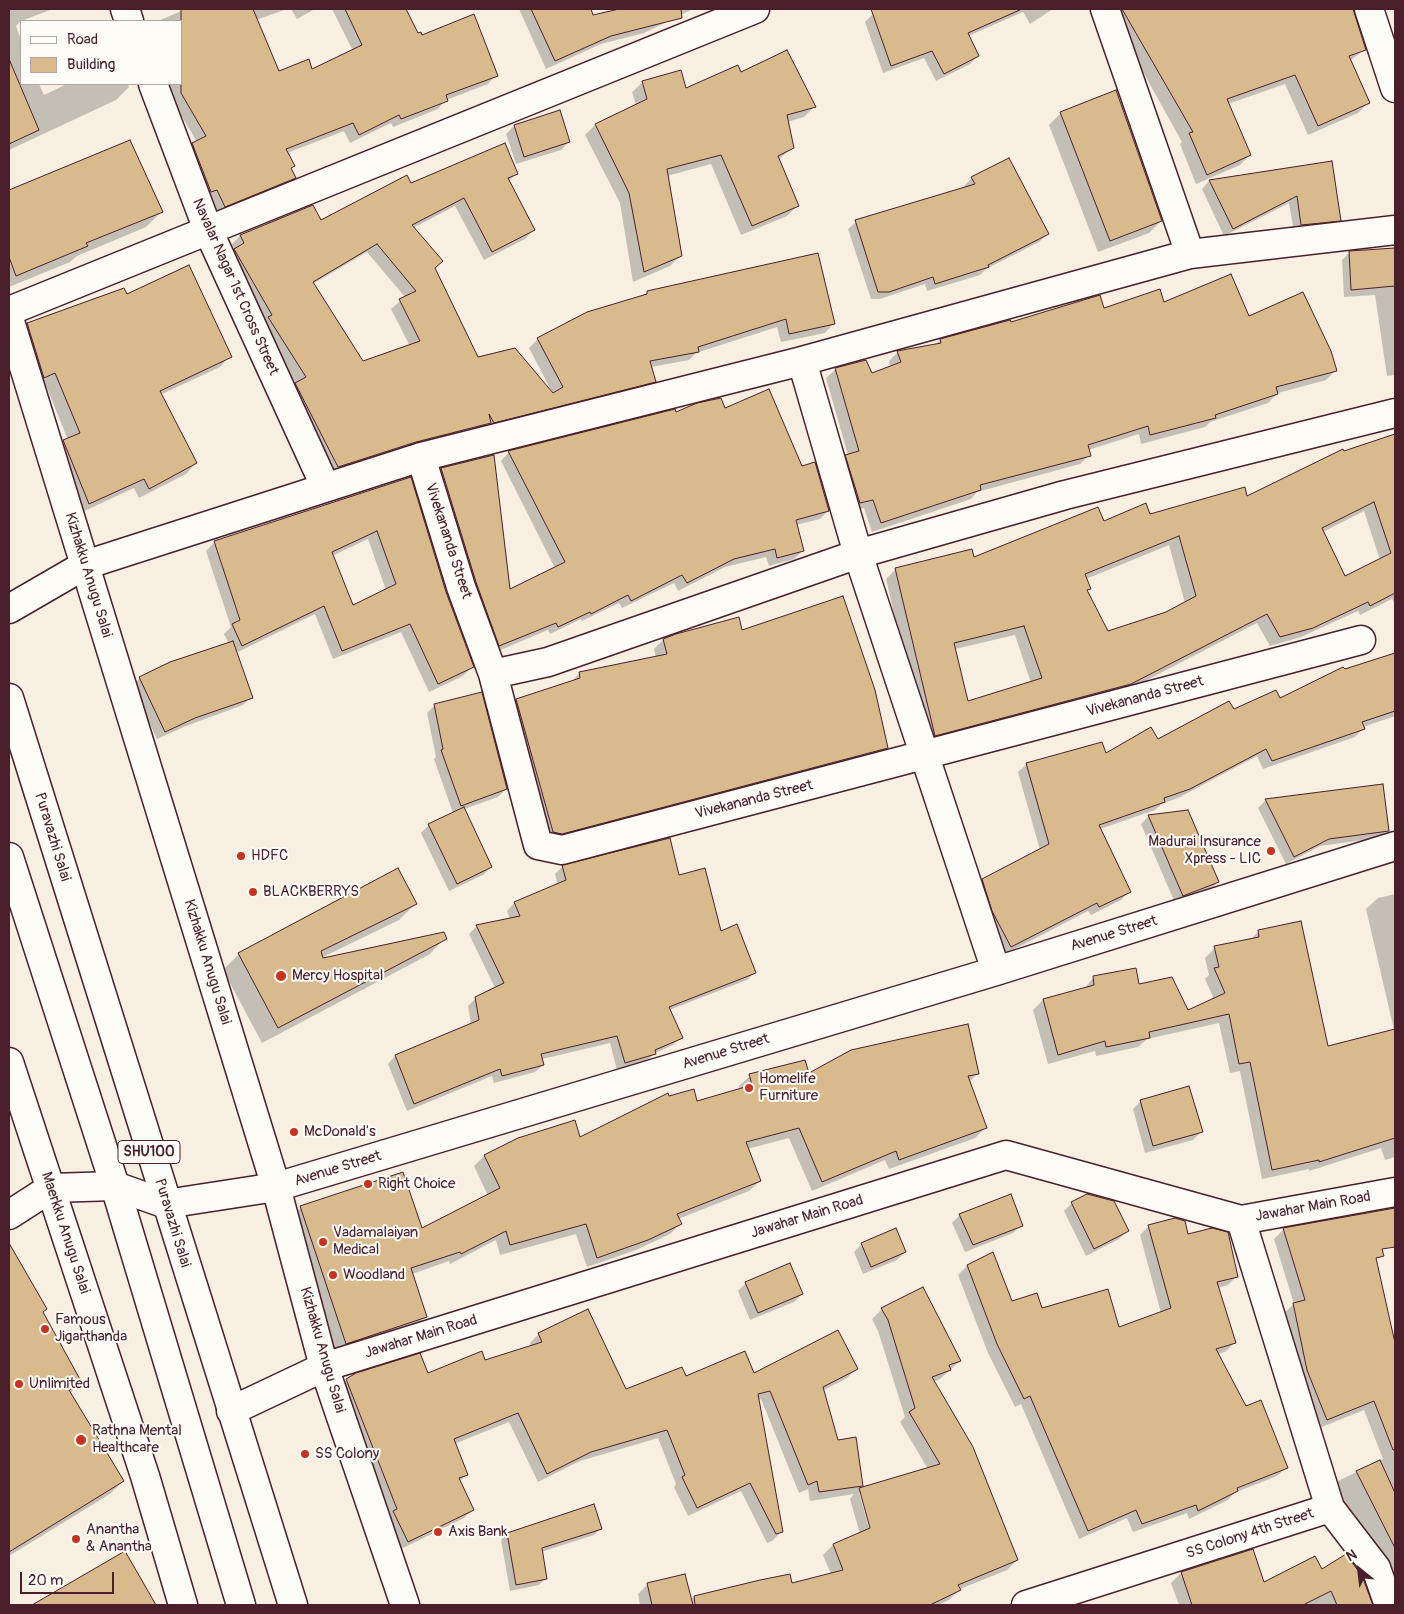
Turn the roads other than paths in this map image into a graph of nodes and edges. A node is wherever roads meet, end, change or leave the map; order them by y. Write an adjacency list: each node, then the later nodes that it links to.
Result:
1 (755, 9): 6 (street)
2 (1105, 9): 8 (street)
3 (1369, 9): 5 (street)
4 (153, 85): 6 (street, Navalar Nagar 1st Cross Street)
5 (1395, 88)
6 (208, 230): 9 (street); 14 (street, Navalar Nagar 1st Cross Street)
7 (1395, 230): 8 (street)
8 (1190, 254): 11 (street)
9 (9, 311)
10 (9, 318): 16 (street, Kizhakku Anugu Salai)
11 (802, 361): 13 (street); 15 (street)
12 (1395, 413): 15 (street)
13 (421, 457): 14 (street); 19 (street, Vivekananda Street)
14 (325, 486): 16 (street)
15 (858, 554): 19 (street); 21 (street)
16 (85, 564): 17 (street); 27 (street, Kizhakku Anugu Salai)
17 (9, 609)
18 (1361, 640): 21 (street, Vivekananda Street)
19 (493, 674): 21 (street, Vivekananda Street)
20 (9, 698): 30 (street, Puravazhi Salai / SHU100)
21 (925, 756): 24 (street)
22 (1395, 846): 24 (street, Avenue Street)
23 (9, 857): 26 (street, SHU100)
24 (996, 971): 27 (street, Avenue Street)
25 (9, 1062): 28 (street, Maerkku Anugu Salai)
26 (115, 1186): 28 (street, Avenue Street); 30 (street, Avenue Street); 37 (street, SHU100)
27 (276, 1187): 30 (street, Avenue Street); 33 (street, Kizhakku Anugu Salai)
28 (50, 1188): 31 (street); 36 (street, Maerkku Anugu Salai)
29 (1395, 1192): 32 (street, Jawahar Main Road)
30 (166, 1204): 34 (street, Puravazhi Salai / SHU100)
31 (9, 1215)
32 (1241, 1220): 33 (street, Jawahar Main Road); 35 (street, SS Colony 4th Street)
33 (324, 1367): 34 (street, Jawahar Main Road); 39 (street, Kizhakku Anugu Salai)
34 (232, 1412): 38 (street, Puravazhi Salai / SHU100)
35 (1330, 1508): 40 (street, SS Colony 4th Street); 41 (street)
36 (183, 1605)
37 (241, 1605)
38 (293, 1605)
39 (405, 1605)
40 (1026, 1605)
41 (1389, 1605)

